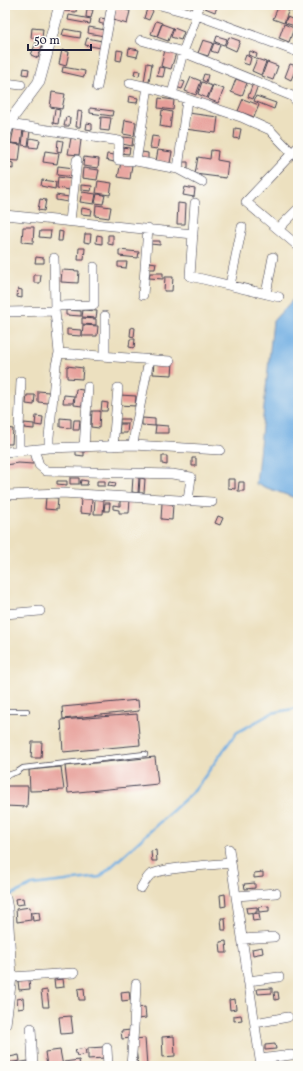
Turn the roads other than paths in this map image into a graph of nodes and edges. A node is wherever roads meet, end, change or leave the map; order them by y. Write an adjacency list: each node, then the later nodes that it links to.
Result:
1 (60, 5): 19 (street)
2 (112, 5): 14 (street)
3 (160, 5): 7 (street)
4 (198, 5): 7 (street)
5 (288, 5): 6 (street)
6 (298, 9)
7 (197, 15): 9 (street); 10 (street)
8 (141, 40): 9 (street)
9 (183, 52): 16 (street); 18 (street)
10 (298, 52)
11 (5, 83): 13 (street)
12 (130, 83): 15 (street)
13 (21, 85)
14 (97, 87)
15 (148, 87): 16 (street); 22 (street)
16 (172, 94): 17 (street)
17 (186, 99): 20 (street); 23 (street)
18 (298, 103)
19 (7, 130): 22 (street)
20 (295, 150): 31 (street)
21 (77, 160): 28 (street)
22 (136, 161): 23 (street)
23 (178, 169): 24 (street)
24 (202, 182)
25 (195, 203): 32 (street)
26 (298, 209): 31 (street)
27 (5, 215): 28 (street)
28 (70, 221): 30 (street)
29 (242, 227): 37 (street)
30 (148, 228): 32 (street); 38 (street)
31 (278, 229): 33 (street)
32 (193, 234): 37 (street)
33 (298, 246)
34 (273, 257): 39 (street)
35 (54, 258): 41 (street)
36 (94, 267): 41 (street)
37 (230, 285): 39 (street)
38 (143, 294)
39 (266, 294): 40 (street)
40 (279, 297)
41 (55, 309): 42 (street); 44 (street)
42 (5, 312)
43 (105, 316): 45 (street)
44 (59, 353): 45 (street); 54 (street)
45 (105, 356): 46 (street)
46 (149, 360): 47 (street); 51 (street)
47 (170, 361)
48 (21, 381): 57 (street)
49 (88, 386): 53 (street)
50 (118, 388): 52 (street)
51 (134, 445): 52 (street); 56 (street)
52 (113, 446): 53 (street)
53 (84, 447): 54 (street)
54 (49, 448): 55 (street)
55 (34, 449): 57 (street); 60 (street)
56 (220, 450)
57 (19, 451): 58 (street)
58 (5, 452)
59 (5, 495): 60 (street)
60 (188, 501): 61 (street)
61 (212, 502)
62 (40, 610): 63 (street)
63 (5, 614)
64 (5, 711): 65 (lane)
65 (27, 711)
66 (144, 754): 67 (lane)
67 (5, 776)
68 (229, 850): 69 (street)
69 (231, 863): 70 (street); 72 (street)
70 (141, 888)
71 (276, 893): 72 (street)
72 (236, 896): 75 (street)
73 (5, 898): 77 (street)
74 (274, 937): 75 (street)
75 (242, 939): 79 (street)
76 (74, 973): 77 (street)
77 (11, 977): 82 (street)
78 (279, 977): 79 (street)
79 (248, 981): 83 (street)
80 (136, 984): 90 (street)
81 (288, 1017): 83 (street)
82 (5, 1024)
83 (255, 1024): 87 (street)
84 (31, 1028): 88 (street)
85 (107, 1048): 89 (street)
86 (291, 1055): 87 (street)
87 (260, 1062)
88 (33, 1066)
89 (108, 1066)
90 (131, 1066)

